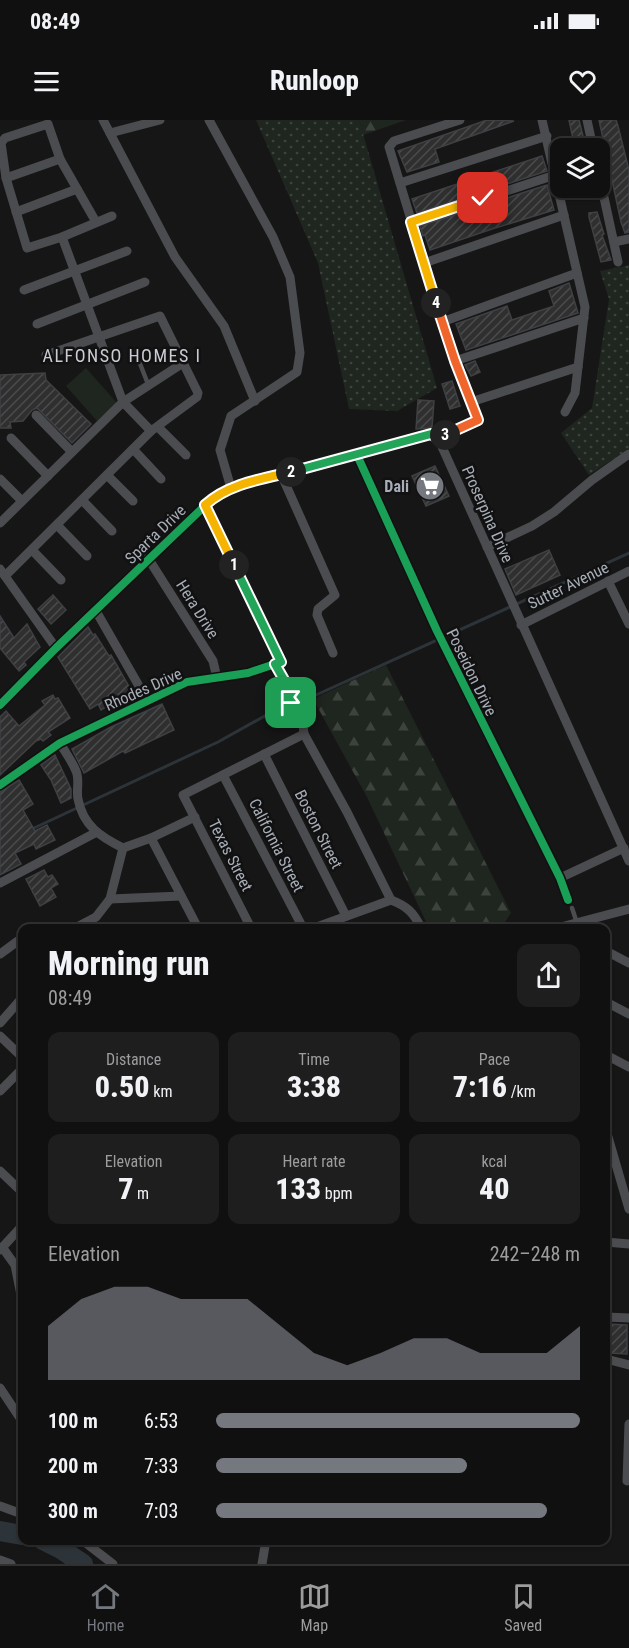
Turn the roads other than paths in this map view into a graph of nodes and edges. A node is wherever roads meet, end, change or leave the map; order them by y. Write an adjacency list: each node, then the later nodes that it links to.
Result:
1 (103, 120): 7 (street)
2 (160, 120): 7 (street)
3 (209, 120): 45 (street)
4 (460, 120): 15 (street)
5 (542, 120): 9 (street)
6 (587, 120): 10 (street)
7 (111, 134): 45 (street)
8 (2, 135): 12 (street); 14 (street)
9 (547, 136): 11 (street); 15 (street)
10 (591, 138)
11 (550, 151)
12 (60, 159): 14 (street); 16 (street)
13 (550, 177): 23 (street)
14 (6, 178): 19 (street)
15 (400, 183): 23 (street)
16 (77, 189): 19 (street); 22 (street)
17 (560, 198): 20 (street)
18 (604, 198): 26 (street)
19 (16, 212): 24 (street)
20 (564, 215): 29 (street); 31 (street)
21 (112, 216): 22 (street)
22 (96, 222): 24 (street)
23 (411, 222): 29 (street)
24 (62, 237): 30 (street)
25 (629, 239): 26 (street)
26 (614, 242): 28 (street)
27 (127, 251): 30 (street)
28 (618, 262)
29 (424, 263): 36 (street)
30 (74, 271): 33 (street); 34 (street)
31 (577, 273): 35 (street); 36 (street)
32 (145, 282): 34 (street)
33 (24, 290)
34 (87, 306): 37 (street); 38 (street)
35 (584, 318): 41 (street); 43 (street)
36 (442, 322): 41 (street)
37 (37, 324)
38 (100, 337): 40 (street); 42 (street); 46 (street)
39 (135, 351): 44 (lane)
40 (46, 355)
41 (455, 361): 47 (street)
42 (183, 363): 44 (street); 50 (street)
43 (578, 367): 47 (street); 48 (street)
44 (149, 385): 46 (street)
45 (255, 401): 63 (street)
46 (123, 402): 50 (street); 54 (street)
47 (471, 402): 52 (street)
48 (565, 412)
49 (36, 415): 54 (street)
50 (154, 429): 53 (street); 56 (street)
51 (11, 438): 60 (street)
52 (438, 438): 57 (street, Sparta Drive); 71 (street, Proserpina Drive)
53 (133, 449): 59 (street); 62 (street)
54 (72, 452): 60 (street)
55 (629, 454): 71 (street)
56 (186, 455)
57 (357, 455): 58 (street, Sparta Drive); 99 (street, Poseidon Drive)
58 (281, 474): 63 (street, Sparta Drive); 83 (street)
59 (107, 475): 64 (street); 66 (street)
60 (48, 476): 65 (street)
61 (0, 479): 65 (street)
62 (161, 479)
63 (231, 488): 67 (street, Sparta Drive)
64 (82, 500): 69 (street); 70 (street)
65 (22, 501): 68 (street)
66 (133, 501)
67 (205, 505): 74 (street, Sparta Drive); 84 (street, Rhodes Drive)
68 (0, 523)
69 (57, 525): 72 (street); 73 (street)
70 (112, 531)
71 (487, 548): 80 (street, Proserpina Drive)
72 (32, 550): 75 (street); 77 (street)
73 (87, 556)
74 (148, 558): 79 (street, Sparta Drive); 84 (street, Hera Drive)
75 (3, 572): 82 (street)
76 (629, 572): 78 (street, Sutter Avenue)
77 (61, 580)
78 (608, 581): 80 (street, Sutter Avenue); 81 (street)
79 (96, 611): 82 (street, Sparta Drive); 85 (street)
80 (519, 621): 96 (street, Proserpina Drive)
81 (629, 624)
82 (56, 648): 86 (street, Sparta Drive)
83 (333, 653)
84 (217, 678): 85 (street, Rhodes Drive)
85 (147, 700): 89 (street, Rhodes Drive)
86 (0, 704)
87 (293, 705): 88 (street)
88 (304, 734): 90 (street); 103 (street)
89 (60, 743): 92 (street, Rhodes Drive); 94 (street)
90 (264, 754): 91 (street); 106 (street, Boston Street)
91 (223, 774): 93 (street, Texas Street); 111 (street, California Street)
92 (0, 784)
93 (195, 817): 95 (street); 110 (street, Texas Street)
94 (95, 833): 97 (street); 100 (street)
95 (151, 838): 97 (street); 101 (street)
96 (624, 841): 98 (street, Proserpina Drive); 99 (street)
97 (123, 848): 102 (street)
98 (629, 861)
99 (560, 878): 104 (street, Poseidon Drive)
100 (0, 883)
101 (181, 896): 102 (street); 109 (street)
102 (110, 899): 108 (street)
103 (391, 900): 106 (street); 113 (street)
104 (570, 904): 107 (lane)
105 (628, 910): 107 (street)
106 (346, 916): 112 (street)
107 (577, 923): 114 (street)
108 (83, 924)
109 (196, 924)
110 (249, 924)
111 (301, 924)
112 (325, 924)
113 (419, 924)
114 (574, 924)
115 (18, 941): 117 (street)
116 (610, 953): 118 (street)
117 (0, 954)
118 (629, 963)
119 (18, 1003): 122 (street)
120 (610, 1004): 121 (street)
121 (629, 1014)
122 (0, 1023)
123 (0, 1036): 124 (street)
124 (18, 1053)
125 (610, 1057): 126 (street)
126 (629, 1067)
127 (18, 1073): 128 (street)
128 (0, 1091)
129 (610, 1144): 132 (street)
130 (1, 1173): 131 (street)
131 (18, 1188)
132 (629, 1209)
133 (18, 1230): 136 (street)
134 (610, 1242): 135 (street)
135 (629, 1244)
136 (1, 1249): 137 (street)
137 (18, 1281)
138 (610, 1317): 139 (street)
139 (629, 1318)
140 (610, 1360): 141 (street)
141 (629, 1365)
142 (0, 1388): 143 (street)
143 (18, 1415)
144 (629, 1424): 145 (street)
145 (628, 1453): 146 (street)
146 (627, 1481)
147 (0, 1506): 148 (street)
148 (18, 1513)
149 (88, 1545): 153 (street)
150 (265, 1545): 154 (street)
151 (0, 1560): 152 (street)
152 (11, 1564)
153 (113, 1564)
154 (262, 1564)

